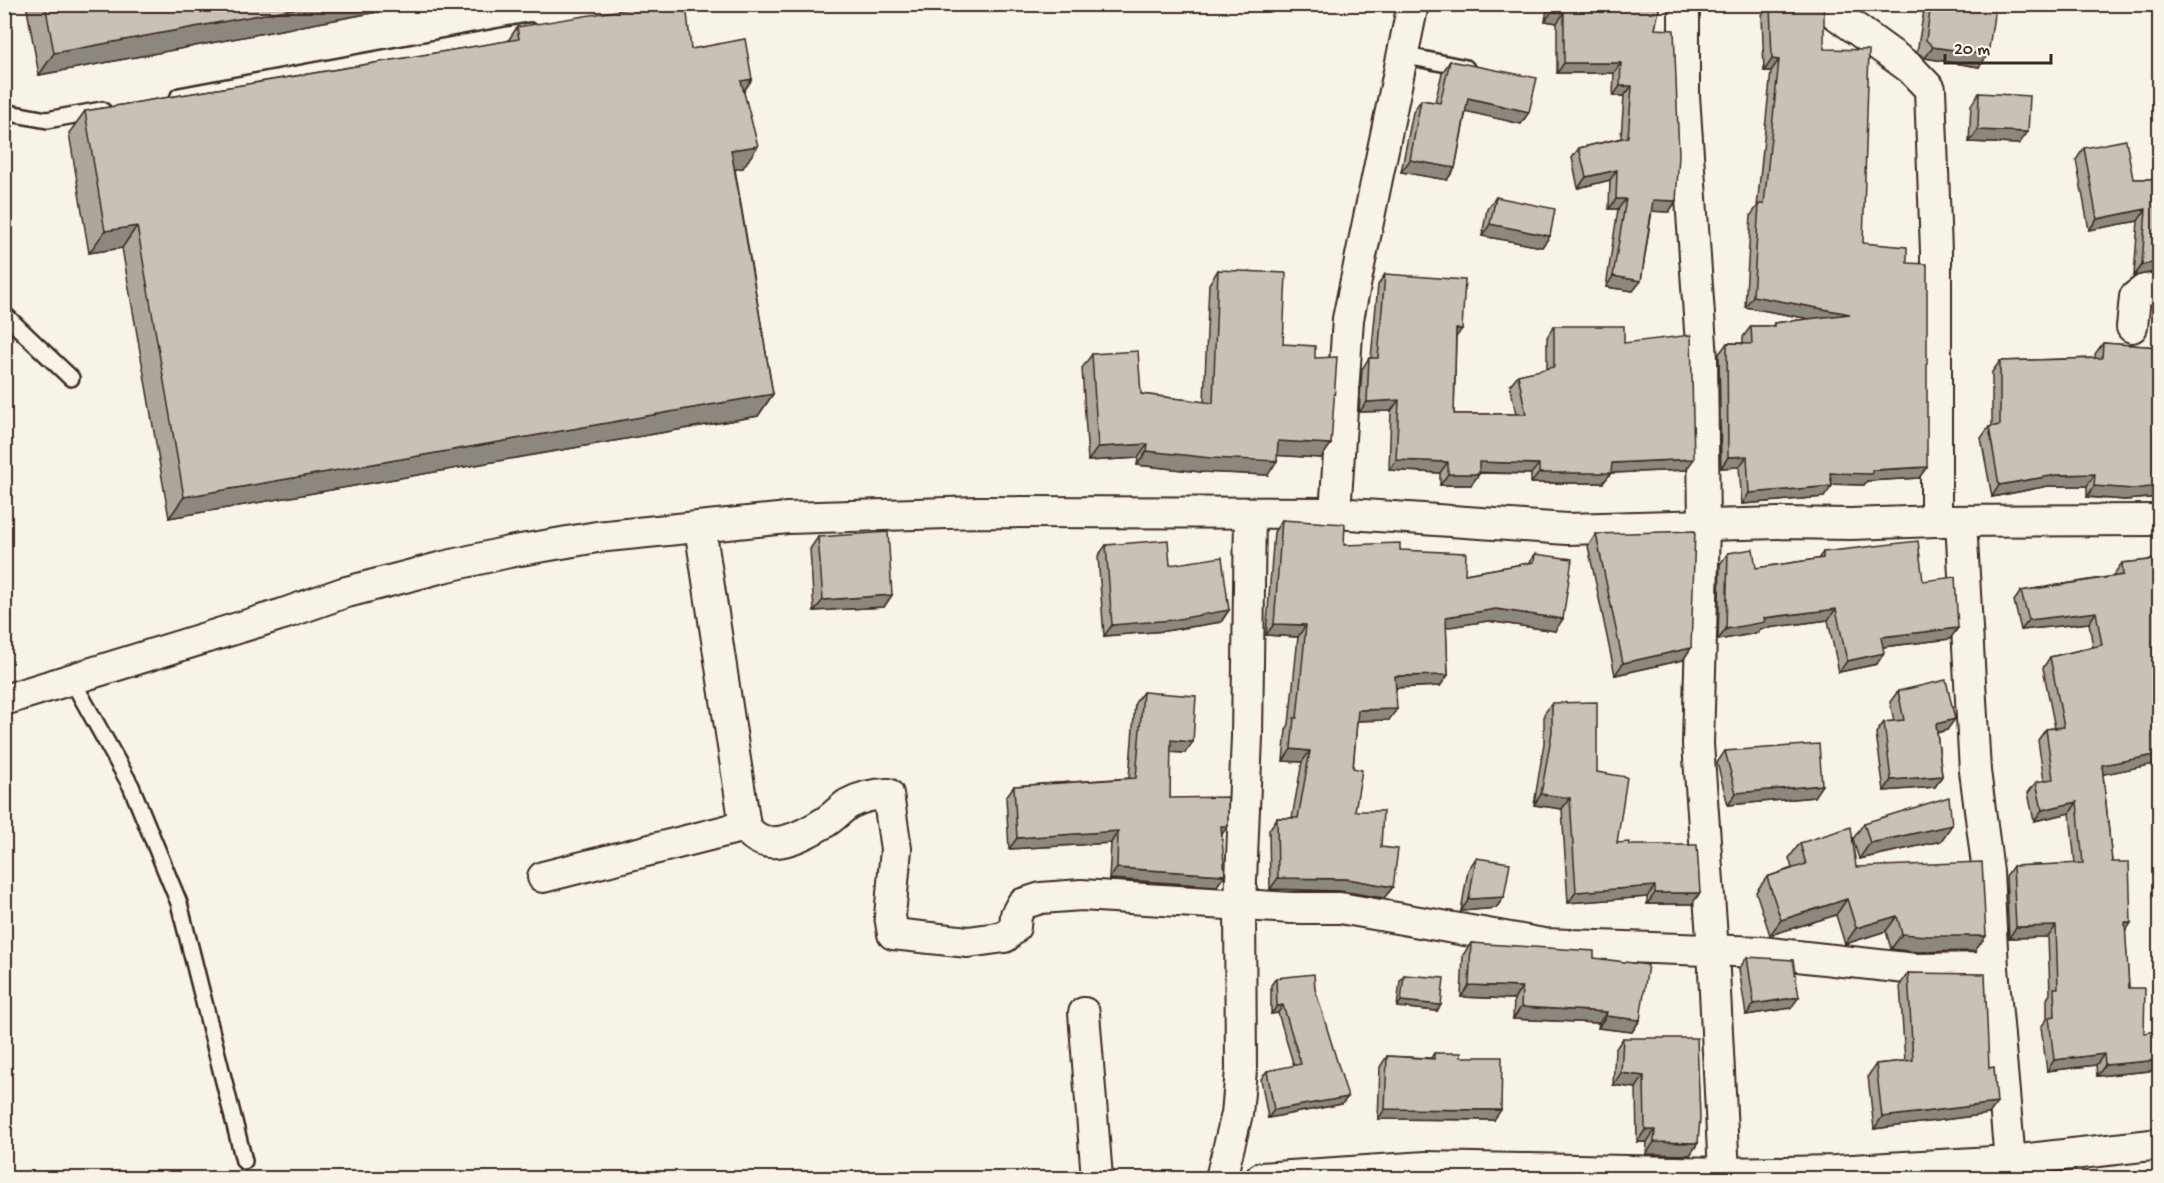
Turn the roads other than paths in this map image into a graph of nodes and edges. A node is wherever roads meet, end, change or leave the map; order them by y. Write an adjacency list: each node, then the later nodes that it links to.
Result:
1 (1413, 4): 5 (street)
2 (1684, 4): 19 (street)
3 (1822, 4): 17 (street)
4 (550, 28): 7 (lane)
5 (1402, 55): 6 (lane); 15 (street)
6 (1479, 70)
7 (164, 99)
8 (117, 107): 9 (lane)
9 (4, 112)
10 (2160, 288): 12 (street)
11 (4, 314): 13 (lane)
12 (2132, 327)
13 (71, 378)
14 (1250, 513): 15 (street); 18 (street); 24 (street)
15 (1335, 513): 19 (street)
16 (2160, 520): 17 (street)
17 (1948, 521): 19 (street); 26 (street)
18 (700, 526): 20 (street); 22 (street)
19 (1704, 526): 25 (street)
20 (72, 680): 21 (street); 29 (lane)
21 (4, 700)
22 (745, 826): 23 (street); 24 (street)
23 (543, 877)
24 (1240, 904): 25 (street); 35 (street)
25 (1713, 951): 26 (street); 32 (street)
26 (1993, 968): 30 (street)
27 (1084, 1013): 34 (street)
28 (2160, 1144): 30 (street)
29 (244, 1161)
30 (2012, 1170): 33 (street)
31 (1426, 1173): 32 (street); 36 (street)
32 (1724, 1173): 33 (street)
33 (1784, 1175)
34 (1097, 1179)
35 (1221, 1179)
36 (1262, 1179)

